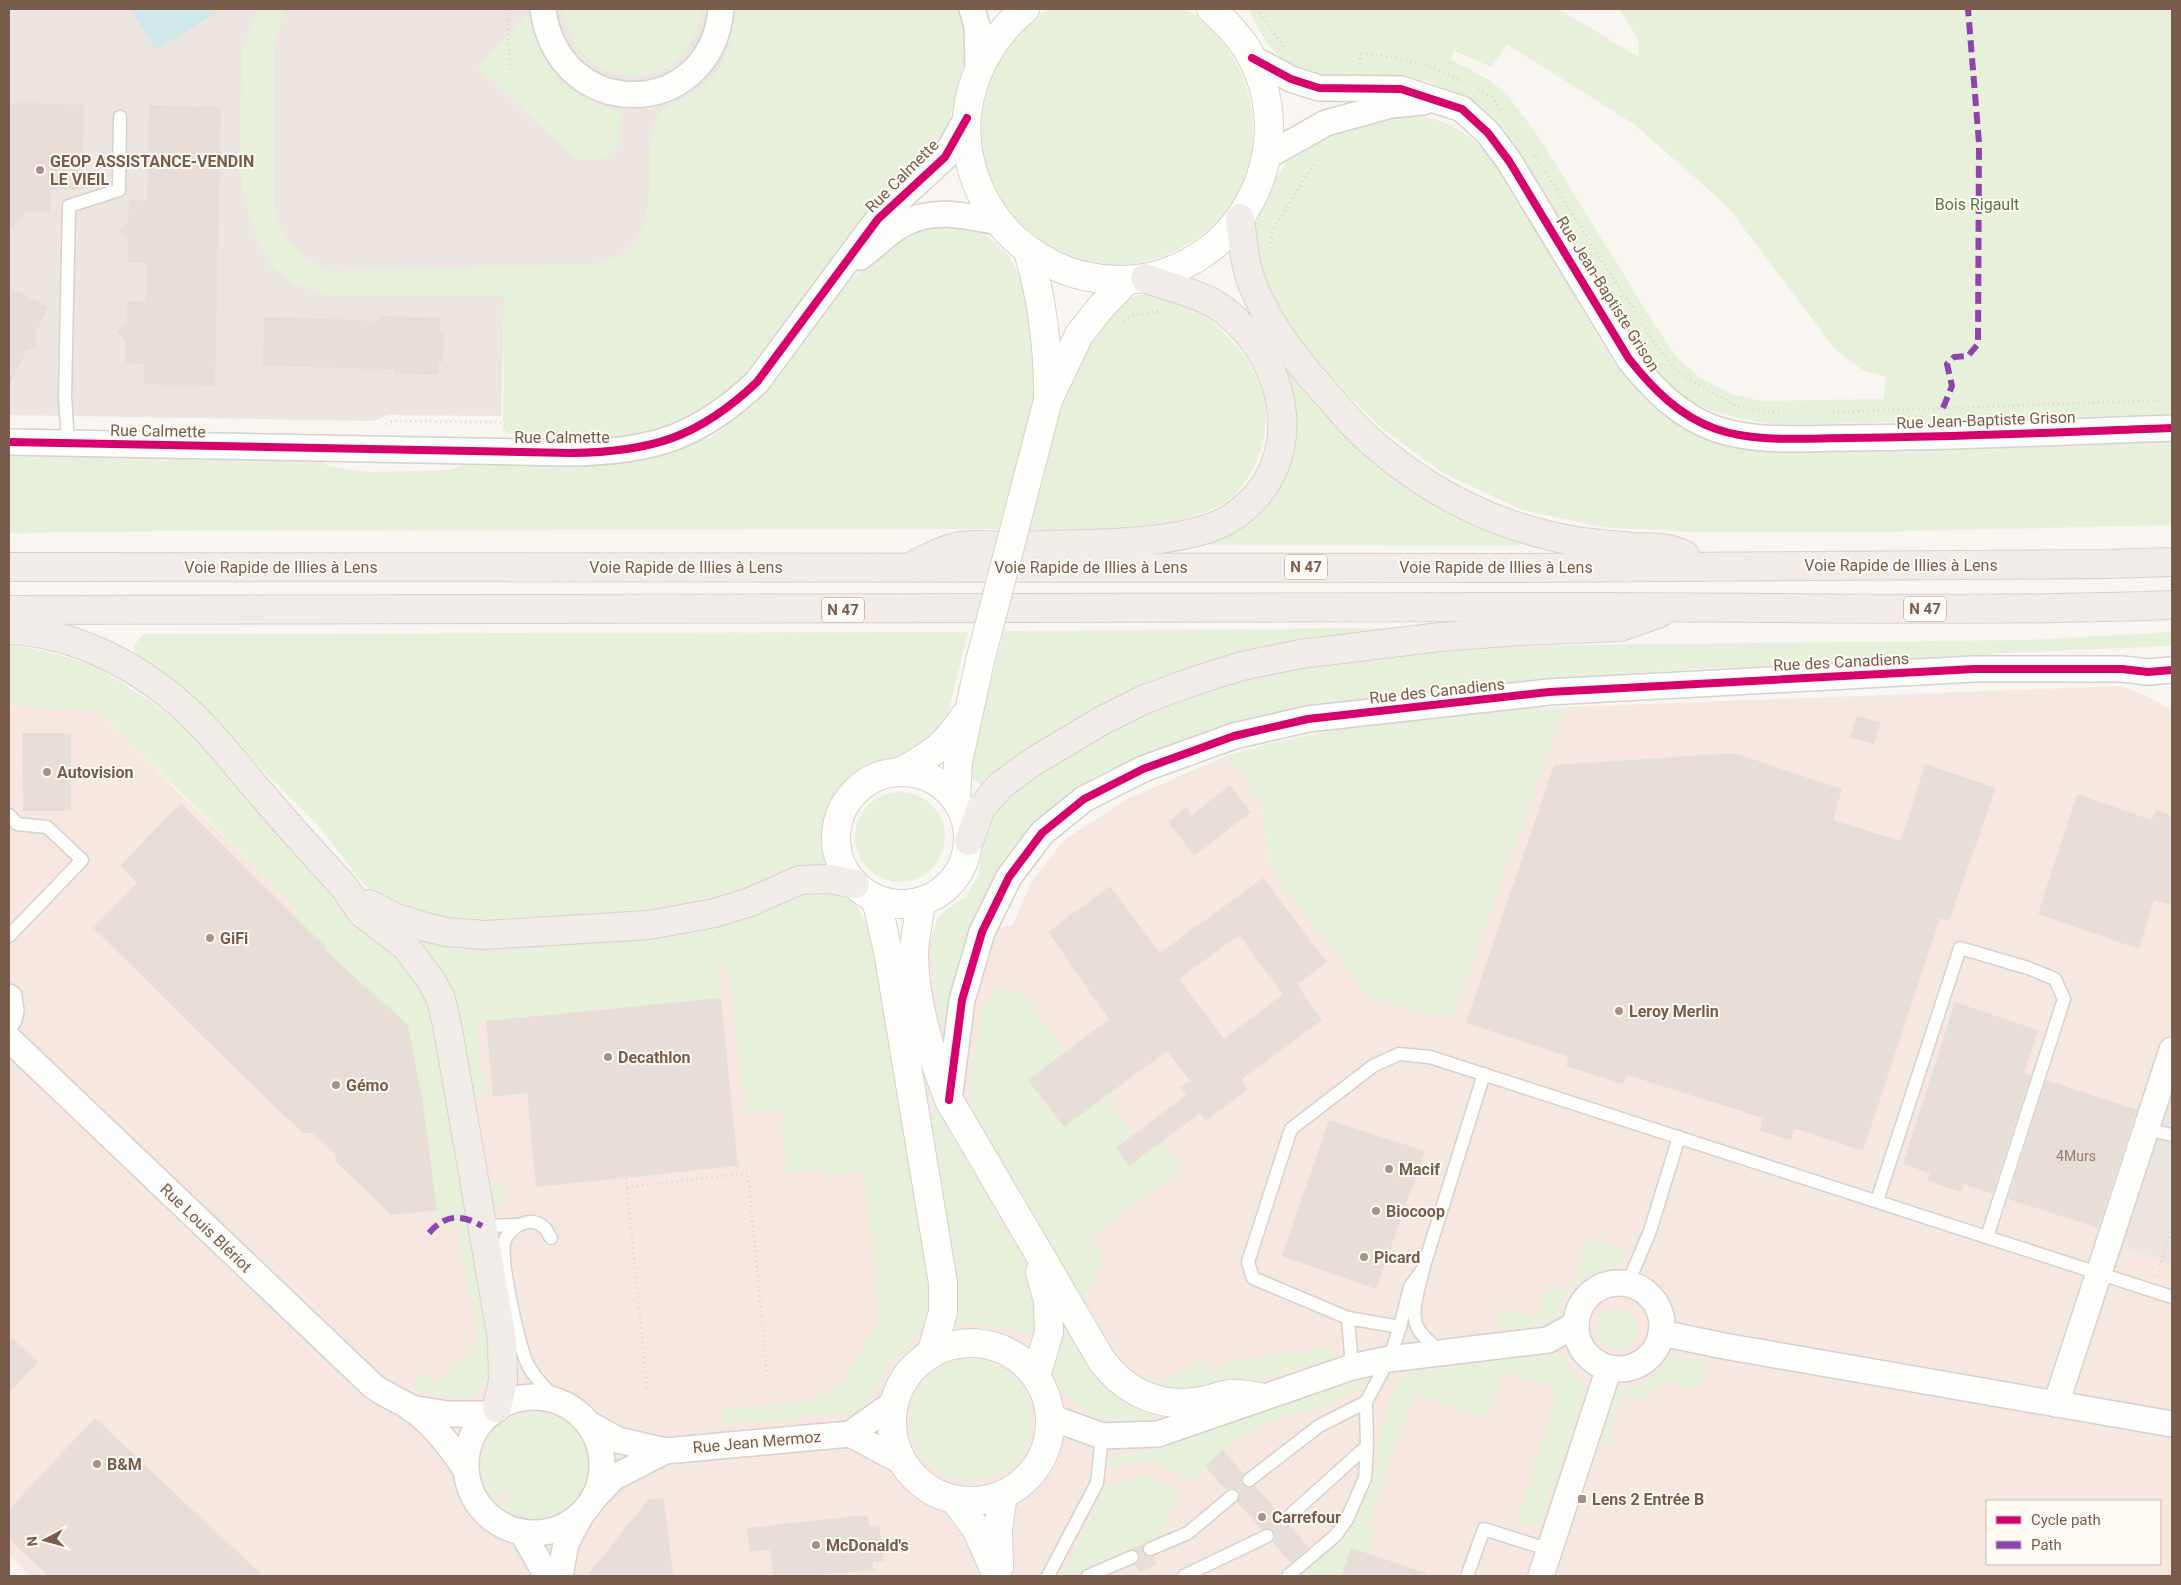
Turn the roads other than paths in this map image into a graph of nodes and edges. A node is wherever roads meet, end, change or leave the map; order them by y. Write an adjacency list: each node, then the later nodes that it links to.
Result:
1 (542, 9): 2 (street)
2 (721, 9)
3 (972, 9): 7 (street)
4 (1025, 9): 7 (street)
5 (1211, 9): 6 (street)
6 (1252, 58): 8 (street, Rue Jean-Baptiste Grison); 11 (street)
7 (978, 68): 10 (street)
8 (1437, 101): 11 (street, Rue Jean-Baptiste Grison); 18 (street, Rue Jean-Baptiste Grison)
9 (120, 117): 20 (lane)
10 (967, 118): 13 (street); 15 (street, Rue Calmette)
11 (1267, 156): 12 (street)
12 (1240, 218): 16 (street); 22 (highway)
13 (998, 222): 14 (street); 15 (street, Rue Calmette)
14 (1028, 251): 16 (street); 17 (street)
15 (837, 276): 20 (street, Rue Calmette)
16 (1136, 279): 17 (street); 24 (highway)
17 (1048, 400): 31 (street, bridge)
18 (2172, 428)
19 (9, 442): 20 (street, Rue Calmette)
20 (68, 443)
21 (2172, 562): 22 (highway, Voie Rapide de Illies à Lens / N 47)
22 (1706, 566): 24 (highway, Voie Rapide de Illies à Lens / N 47)
23 (9, 567): 24 (highway, Voie Rapide de Illies à Lens / N 47)
24 (906, 567)
25 (2172, 605): 26 (highway, N 47)
26 (1677, 606): 27 (highway, N 47); 35 (highway)
27 (9, 610)
28 (9, 630): 36 (highway)
29 (2160, 671): 30 (street); 45 (street, Rue des Canadiens)
30 (2172, 688)
31 (967, 712): 32 (street); 33 (street)
32 (902, 771): 33 (street); 37 (street)
33 (956, 798): 35 (street)
34 (9, 815): 39 (lane)
35 (969, 841): 38 (street)
36 (346, 888): 37 (highway); 50 (highway)
37 (865, 892): 38 (street); 64 (street)
38 (921, 902): 45 (street)
39 (9, 936)
40 (9, 996): 41 (street)
41 (9, 1019)
42 (9, 1039): 74 (street, Rue Louis Blériot)
43 (2172, 1050): 46 (street)
44 (1484, 1074): 48 (lane); 55 (lane); 59 (lane)
45 (949, 1100): 54 (street)
46 (2146, 1129): 47 (lane); 56 (street)
47 (2172, 1135)
48 (1679, 1137): 49 (lane); 57 (lane)
49 (1877, 1201): 52 (lane); 52 (lane)
50 (482, 1226): 51 (lane); 75 (highway)
51 (516, 1226): 53 (lane); 70 (lane)
52 (1987, 1237): 56 (lane)
53 (551, 1238)
54 (1032, 1244): 68 (street); 69 (street)
55 (1423, 1268): 61 (lane); 63 (lane)
56 (2098, 1273): 58 (lane); 73 (street)
57 (1628, 1283): 60 (street); 62 (street)
58 (2172, 1297)
59 (1348, 1318): 61 (lane); 66 (lane)
60 (1576, 1324): 63 (street); 67 (street)
61 (1400, 1327): 65 (lane)
62 (1662, 1333): 67 (street); 73 (street)
63 (1441, 1353): 65 (street)
64 (931, 1354): 68 (street); 72 (street)
65 (1389, 1359): 66 (street); 71 (lane)
66 (1352, 1367): 69 (street)
67 (1609, 1368): 94 (street)
68 (1036, 1376): 76 (street)
69 (1260, 1398): 80 (street)
70 (559, 1402): 75 (street); 77 (street)
71 (1366, 1402): 81 (lane); 85 (lane)
72 (894, 1403): 79 (street, Rue Jean Mermoz); 83 (street)
73 (2056, 1404): 78 (street)
74 (410, 1408): 75 (street, Rue Louis Blériot); 84 (street, Rue Louis Blériot)
75 (493, 1411): 84 (street)
76 (1050, 1417): 80 (street); 86 (street)
77 (589, 1424): 82 (street, Rue Jean Mermoz); 89 (street)
78 (2172, 1424)
79 (850, 1434): 82 (street, Rue Jean Mermoz); 83 (street)
80 (1102, 1436): 99 (lane)
81 (1368, 1446): 90 (lane); 102 (lane)
82 (665, 1452): 89 (street, Rue Jean Mermoz)
83 (904, 1463): 88 (street)
84 (466, 1470): 91 (street)
85 (1249, 1480)
86 (1003, 1494): 88 (street); 98 (street)
87 (1232, 1496): 93 (lane)
88 (956, 1500): 98 (street)
89 (587, 1507): 91 (street); 97 (street)
90 (1285, 1520)
91 (522, 1532): 96 (street)
92 (1267, 1536): 101 (lane)
93 (1150, 1549)
94 (1550, 1550): 103 (lane); 104 (street)
95 (1132, 1557): 100 (lane)
96 (547, 1576)
97 (560, 1576)
98 (998, 1576)
99 (1048, 1576)
100 (1088, 1576)
101 (1184, 1576)
102 (1288, 1576)
103 (1467, 1576)
104 (1541, 1576)

